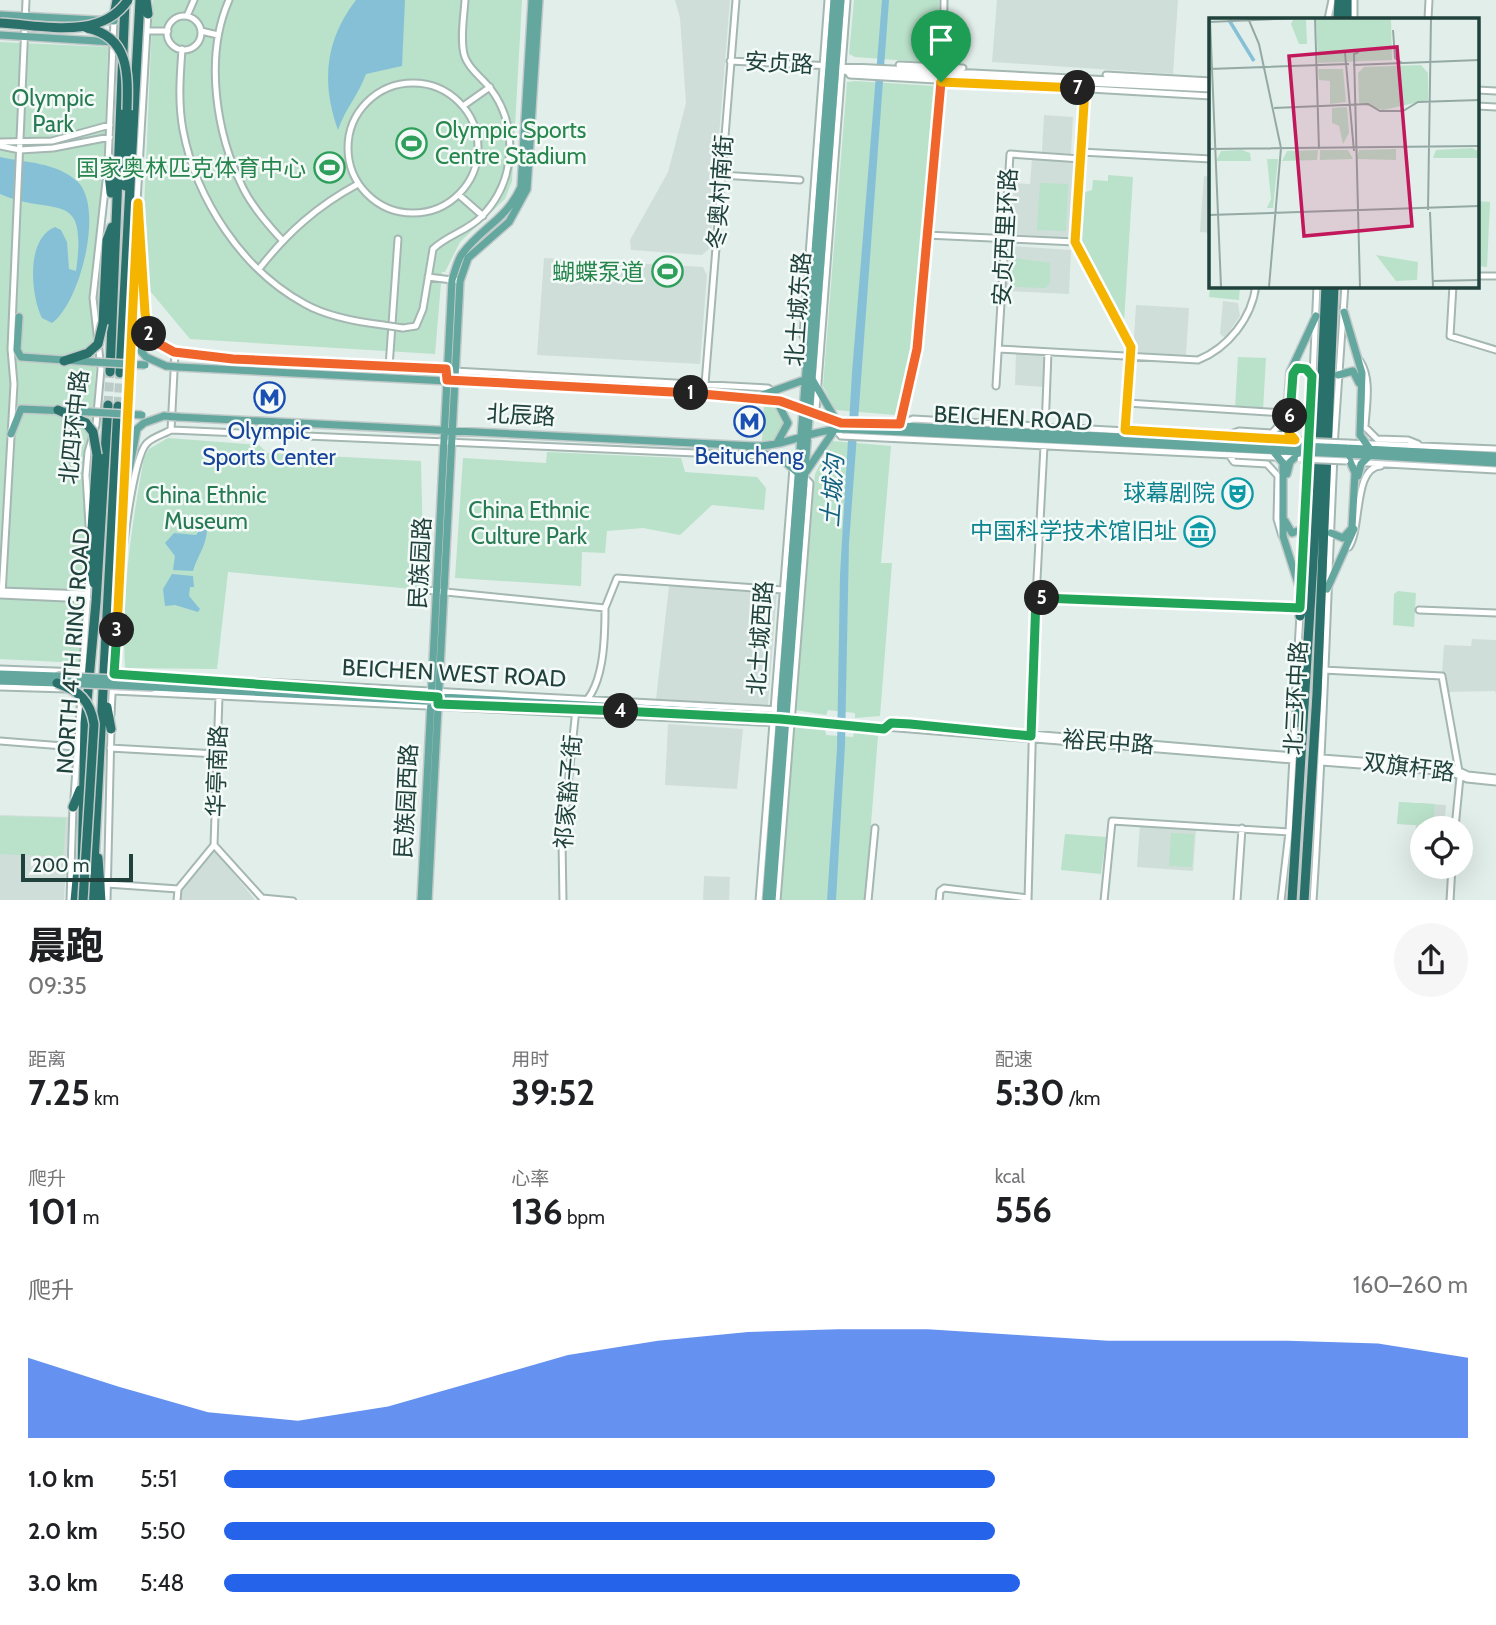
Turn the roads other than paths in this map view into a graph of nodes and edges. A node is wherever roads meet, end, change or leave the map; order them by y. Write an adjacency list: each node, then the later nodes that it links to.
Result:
1 (26, 0): 23 (street)
2 (115, 0): 21 (highway)
3 (126, 0): 28 (highway, bridge); 72 (highway)
4 (140, 0): 70 (highway)
5 (147, 0): 19 (highway)
6 (194, 0): 22 (street)
7 (229, 0): 33 (street)
8 (465, 0): 49 (street)
9 (532, 0): 84 (main road)
10 (539, 0): 84 (main road)
11 (736, 0): 38 (street, 冬奥村南街)
12 (828, 0): 39 (street, 北土城东路)
13 (834, 0): 39 (main road, 北土城东路)
14 (841, 0): 39 (main road, 北土城东路)
15 (847, 0): 39 (street, 北土城东路)
16 (944, 0): 43 (street)
17 (1330, 0): 24 (street)
18 (1429, 0): 25 (street)
19 (148, 14): 29 (street, 北四环中路)
20 (0, 16): 23 (main road); 32 (main road)
21 (115, 16): 26 (main road); 36 (street, 北四环中路)
22 (187, 16): 30 (street); 31 (street)
23 (26, 17): 26 (main road); 34 (street)
24 (1328, 18)
25 (1428, 18)
26 (47, 19): 35 (main road)
27 (0, 23): 28 (highway, bridge)
28 (85, 27): 70 (highway, bridge)
29 (147, 31): 30 (street); 69 (street, 北四环中路)
30 (168, 31): 37 (street)
31 (201, 31): 33 (street); 37 (street)
32 (0, 35): 34 (main road)
33 (218, 35): 76 (street)
34 (26, 36): 35 (main road); 61 (street)
35 (47, 37): 36 (main road)
36 (113, 42): 58 (street, 北四环中路)
37 (182, 49): 79 (street)
38 (730, 61): 39 (street, 安贞路); 65 (street, 冬奥村南街)
39 (838, 68): 40 (street); 40 (street); 80 (main road, 北土城东路); 112 (street, 北土城东路)
40 (868, 69): 41 (street)
41 (890, 71): 42 (street); 43 (street); 44 (street)
42 (903, 74): 43 (street); 44 (street)
43 (942, 74): 44 (street); 45 (street); 45 (street); 73 (street)
44 (912, 80)
45 (1072, 80): 46 (street); 48 (street); 50 (street)
46 (1209, 85)
47 (1209, 85): 48 (street)
48 (1137, 86): 52 (street)
49 (490, 87): 55 (street); 71 (street)
50 (1085, 89): 52 (street); 62 (street)
51 (1478, 90): 53 (street)
52 (1131, 91): 54 (street)
53 (1496, 92)
54 (1209, 96)
55 (463, 106): 67 (street); 68 (street)
56 (1478, 106): 57 (street)
57 (1496, 107)
58 (110, 124): 59 (street, 北四环中路); 61 (street)
59 (110, 137): 61 (street); 64 (street, 北四环中路)
60 (0, 144): 61 (street)
61 (20, 147): 92 (street)
62 (1081, 155): 63 (street, 安贞西里环路); 75 (street, 安贞西里环路); 77 (street)
63 (1209, 159)
64 (108, 164): 72 (highway); 158 (street, 北四环中路)
65 (721, 175): 66 (street); 110 (street, 冬奥村南街)
66 (800, 180)
67 (358, 184): 68 (street); 76 (street)
68 (459, 195): 71 (street)
69 (138, 203): 78 (street, 北四环中路); 96 (street)
70 (127, 216): 72 (highway)
71 (483, 216): 83 (street)
72 (115, 220): 101 (highway, bridge)
73 (926, 235): 75 (street); 120 (street)
74 (398, 239): 103 (street)
75 (1005, 239): 77 (street); 94 (street, 安贞西里环路)
76 (282, 240): 79 (street)
77 (1075, 242): 100 (street)
78 (134, 253): 102 (main road); 152 (street, 北四环中路)
79 (259, 270): 83 (street, bridge)
80 (814, 272): 108 (main road, 北土城东路); 108 (main road, 北土城东路)
81 (1496, 275): 82 (street)
82 (1478, 276)
83 (428, 277): 84 (street)
84 (456, 281): 104 (main road); 105 (main road)
85 (1255, 287): 100 (street)
86 (1317, 287): 93 (street, 北三环中路)
87 (1326, 287): 113 (highway)
88 (1334, 287): 113 (highway)
89 (1345, 287): 91 (street, 北三环中路)
90 (1453, 287): 95 (street)
91 (1344, 312): 99 (main road); 106 (street, 北三环中路)
92 (16, 314): 101 (main road, 北辰路); 126 (street)
93 (1316, 316): 98 (main road); 107 (street, 北三环中路)
94 (998, 349): 97 (street); 111 (street, 安贞西里环路)
95 (1496, 350)
96 (174, 352): 103 (street, 北辰路); 122 (street)
97 (1048, 352): 100 (street); 129 (street)
98 (1296, 356): 118 (street); 130 (main road)
99 (1357, 357): 133 (street); 138 (main road)
100 (1130, 358): 115 (street)
101 (64, 361): 102 (main road, 北辰路, bridge)
102 (166, 366): 109 (main road, 北辰路, bridge)
103 (389, 367): 104 (street, 北辰路)
104 (446, 369): 105 (street, 北辰路); 109 (main road)
105 (456, 370): 109 (main road); 110 (street, 北辰路)
106 (1338, 375): 113 (highway); 139 (main road); 155 (street, 北三环中路)
107 (1312, 376): 113 (highway); 136 (main road); 154 (street, 北三环中路)
108 (808, 379): 112 (main road); 114 (main road); 117 (main road, 北土城东路)
109 (451, 380): 114 (main road, 北辰路); 124 (main road, 民族园路)
110 (705, 384): 114 (street, 北辰路)
111 (996, 386)
112 (818, 389): 117 (street, 北土城东路); 121 (main road)
113 (1325, 394): 153 (highway)
114 (775, 396): 117 (main road, 北辰路); 132 (main road)
115 (1127, 403): 118 (street); 125 (street)
116 (58, 410): 119 (main road, 北辰路, bridge); 126 (main road, 北辰路); 158 (highway, bridge)
117 (806, 411): 121 (main road, 北辰路); 127 (main road)
118 (1285, 413): 128 (street)
119 (164, 416): 124 (main road, 北辰路, bridge); 152 (main road)
120 (900, 424): 123 (main road, 北辰路); 129 (main road, 北辰路)
121 (839, 427): 123 (main road, 北辰路); 127 (main road, 北辰路); 151 (main road)
122 (171, 430): 131 (street, 北辰路); 159 (street)
123 (861, 430): 129 (main road, BEICHEN ROAD)
124 (448, 431): 131 (main road, 民族园路); 134 (main road, 北辰路)
125 (1124, 433): 128 (street, 北辰路); 129 (main road, 北辰路); 135 (main road, 北辰路)
126 (11, 434): 145 (street)
127 (804, 435): 132 (main road, 北辰路); 151 (main road, 北土城西路); 151 (main road)
128 (1229, 435): 130 (street, 北辰路)
129 (1045, 436): 135 (main road, BEICHEN ROAD); 140 (street, 北辰路); 168 (street)
130 (1281, 438): 135 (main road); 136 (street, 北辰路)
131 (449, 440): 141 (street, 北辰路); 164 (main road, 民族园路)
132 (776, 444): 134 (main road, 北辰路)
133 (1421, 445): 137 (street); 138 (street)
134 (745, 446): 141 (main road)
135 (1273, 447): 136 (main road, 北辰路); 143 (main road)
136 (1299, 449): 139 (main road, bridge); 143 (street, 北辰路); 154 (main road)
137 (1496, 449)
138 (1368, 450): 139 (main road); 139 (street); 142 (main road); 146 (main road); 147 (main road)
139 (1348, 452): 146 (street); 155 (main road)
140 (1229, 455): 143 (street, 北辰路); 156 (street)
141 (765, 456): 151 (main road)
142 (1496, 456)
143 (1279, 457): 156 (main road)
144 (0, 458): 145 (street)
145 (10, 461): 148 (street); 165 (street)
146 (1364, 463): 149 (street); 157 (main road)
147 (1496, 463)
148 (0, 464)
149 (1419, 465): 150 (street); 157 (street)
150 (1496, 470)
151 (799, 471): 163 (street, 北土城西路); 201 (main road, 北土城西路); 201 (street, 北土城西路)
152 (121, 512): 159 (street, 北四环中路)
153 (1320, 516): 154 (highway); 155 (highway); 160 (highway)
154 (1306, 528): 166 (street, 北三环中路)
155 (1331, 533): 161 (street, 北三环中路)
156 (1283, 536): 166 (main road)
157 (1349, 547): 161 (main road)
158 (90, 558): 167 (highway)
159 (120, 573): 169 (highway); 178 (street, 北四环中路)
160 (1316, 574): 172 (highway); 174 (highway); 204 (highway); 206 (highway)
161 (1327, 589): 174 (street, 北三环中路)
162 (426, 590): 164 (street)
163 (783, 590): 170 (street); 201 (street, 北土城西路)
164 (442, 592): 170 (street); 196 (main road, 民族园路)
165 (1, 593): 167 (street)
166 (1301, 593): 172 (street, 北三环中路)
167 (91, 598): 169 (highway, NORTH 4TH RING ROAD); 177 (street); 215 (highway, NORTH 4TH RING ROAD)
168 (1036, 598): 172 (street); 205 (street)
169 (107, 606): 188 (highway, NORTH 4TH RING ROAD)
170 (606, 608): 198 (street)
171 (1419, 610): 173 (street)
172 (1300, 612): 197 (street, 北三环中路)
173 (1496, 614)
174 (1326, 616): 175 (street, 北三环中路)
175 (1324, 670): 189 (street, 北三环中路); 213 (street)
176 (0, 671): 177 (street); 180 (main road)
177 (81, 672): 187 (street)
178 (114, 674): 179 (street, BEICHEN WEST ROAD); 188 (street, 北四环中路)
179 (134, 675): 182 (street, BEICHEN WEST ROAD); 190 (street)
180 (57, 679): 181 (main road); 183 (main road, bridge); 231 (highway, bridge)
181 (0, 681)
182 (257, 682): 184 (street, BEICHEN WEST ROAD); 186 (main road)
183 (153, 684): 186 (main road, BEICHEN WEST ROAD); 191 (main road, BEICHEN WEST ROAD)
184 (304, 685): 192 (main road); 196 (street, BEICHEN WEST ROAD)
185 (0, 687): 187 (street)
186 (267, 687): 192 (main road, BEICHEN WEST ROAD)
187 (79, 690): 208 (street)
188 (108, 691): 190 (street, BEICHEN WEST ROAD); 203 (highway); 221 (highway, NORTH 4TH RING ROAD)
189 (1322, 691): 204 (highway); 212 (street, 北三环中路)
190 (133, 692): 193 (street, BEICHEN WEST ROAD)
191 (256, 693): 192 (main road, BEICHEN WEST ROAD); 194 (main road)
192 (294, 694): 194 (street, BEICHEN WEST ROAD); 195 (main road, BEICHEN WEST ROAD); 196 (main road, BEICHEN WEST ROAD); 199 (street, BEICHEN WEST ROAD)
193 (219, 696): 194 (street, BEICHEN WEST ROAD); 210 (street, 华亭南路)
194 (266, 698)
195 (371, 699): 196 (main road, BEICHEN WEST ROAD); 199 (main road)
196 (435, 700): 198 (main road, BEICHEN WEST ROAD); 199 (street, BEICHEN WEST ROAD); 200 (main road, BEICHEN WEST ROAD); 238 (main road, 民族园西路); 239 (main road, 民族园西路)
197 (1295, 701): 206 (highway); 211 (street, 北三环中路)
198 (585, 702): 200 (street, 祁家豁子街); 201 (main road, BEICHEN WEST ROAD)
199 (383, 704)
200 (576, 711): 201 (main road, BEICHEN WEST ROAD); 240 (street, 祁家豁子街)
201 (779, 717): 202 (street, BEICHEN WEST ROAD); 241 (street, 北土城西路); 242 (main road, 北土城西路); 243 (main road, 北土城西路)
202 (829, 723): 205 (street, 裕民中路)
203 (111, 729): 209 (street)
204 (1314, 737): 225 (highway)
205 (1031, 738): 211 (street, 裕民中路); 228 (street)
206 (1302, 740): 220 (highway)
207 (0, 741): 208 (street)
208 (76, 747): 216 (street)
209 (110, 748): 210 (street); 226 (street)
210 (218, 754): 222 (street, 华亭南路)
211 (1294, 758): 220 (street, 北三环中路)
212 (1322, 760): 213 (street); 251 (street, 北三环中路)
213 (1460, 774): 214 (street); 217 (street)
214 (1496, 780)
215 (82, 782): 216 (highway); 223 (highway, NORTH 4TH RING ROAD)
216 (74, 807): 229 (street)
217 (1456, 816)
218 (875, 828): 244 (street)
219 (1242, 828): 220 (street); 246 (street); 247 (street)
220 (1293, 833): 248 (highway); 249 (highway)
221 (96, 835): 233 (highway, NORTH 4TH RING ROAD); 234 (highway)
222 (214, 845): 227 (street); 237 (street)
223 (80, 846): 230 (highway); 232 (highway, NORTH 4TH RING ROAD)
224 (1451, 879): 253 (street)
225 (1305, 880): 250 (highway); 252 (highway)
226 (107, 884): 227 (street); 235 (street)
227 (178, 889): 236 (street)
228 (1028, 899): 245 (street)
229 (69, 900)
230 (75, 900)
231 (83, 900)
232 (83, 900)
233 (92, 900)
234 (101, 900)
235 (107, 900)
236 (177, 900)
237 (283, 900)
238 (421, 900)
239 (428, 900)
240 (563, 900)
241 (759, 900)
242 (766, 900)
243 (775, 900)
244 (869, 900)
245 (939, 900)
246 (1104, 900)
247 (1237, 900)
248 (1283, 900)
249 (1292, 900)
250 (1304, 900)
251 (1312, 900)
252 (1312, 900)
253 (1450, 900)

